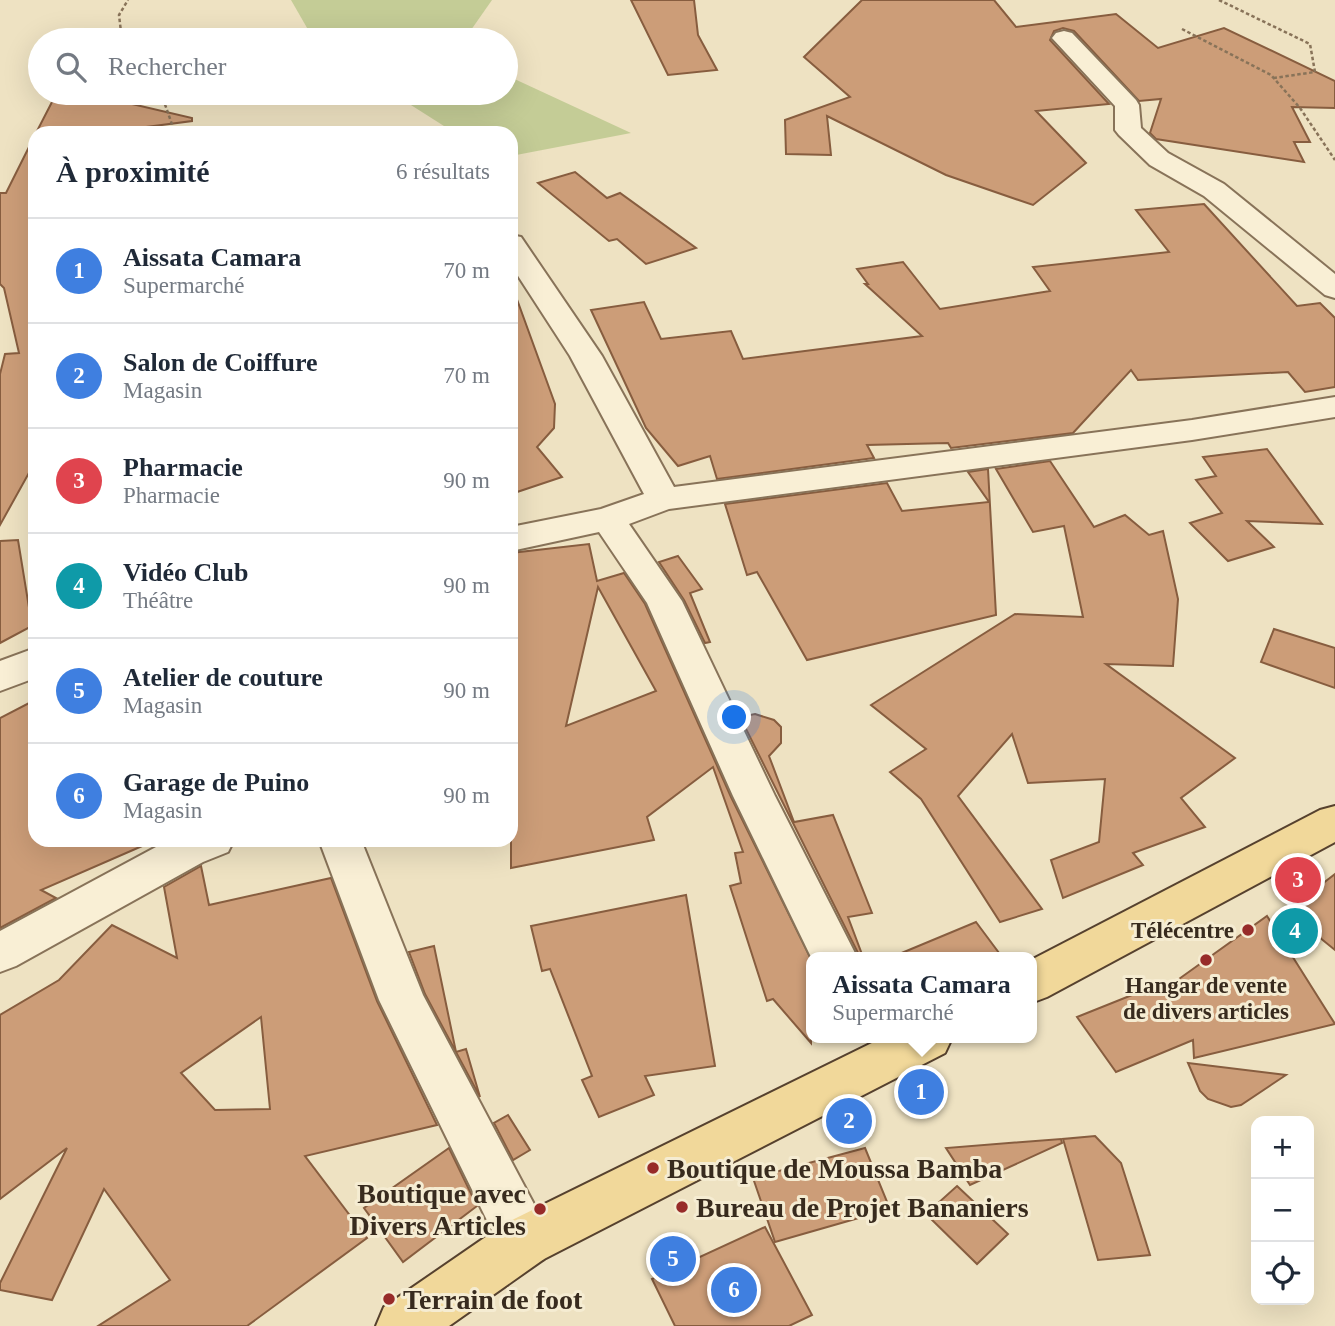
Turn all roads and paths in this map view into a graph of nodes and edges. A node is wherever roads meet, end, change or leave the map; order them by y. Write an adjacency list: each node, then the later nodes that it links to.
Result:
1 (128, 0): 3 (path)
2 (1219, 0): 6 (path)
3 (121, 28)
4 (1182, 29): 6 (path)
5 (1064, 38): 11 (street)
6 (1273, 78): 9 (path)
7 (165, 105): 8 (path)
8 (173, 126)
9 (1335, 160)
10 (518, 254): 13 (street)
11 (1335, 289)
12 (1335, 407): 13 (street)
13 (664, 499): 14 (street)
14 (608, 519): 15 (street); 21 (street)
15 (518, 537)
16 (28, 665): 17 (street)
17 (0, 677)
18 (1335, 822): 23 (main road)
19 (196, 847): 22 (street)
20 (343, 847): 26 (street)
21 (832, 952)
22 (0, 953)
23 (1037, 980)
24 (905, 1043): 25 (main road)
25 (878, 1049): 26 (main road)
26 (526, 1241): 27 (main road)
27 (403, 1326)

